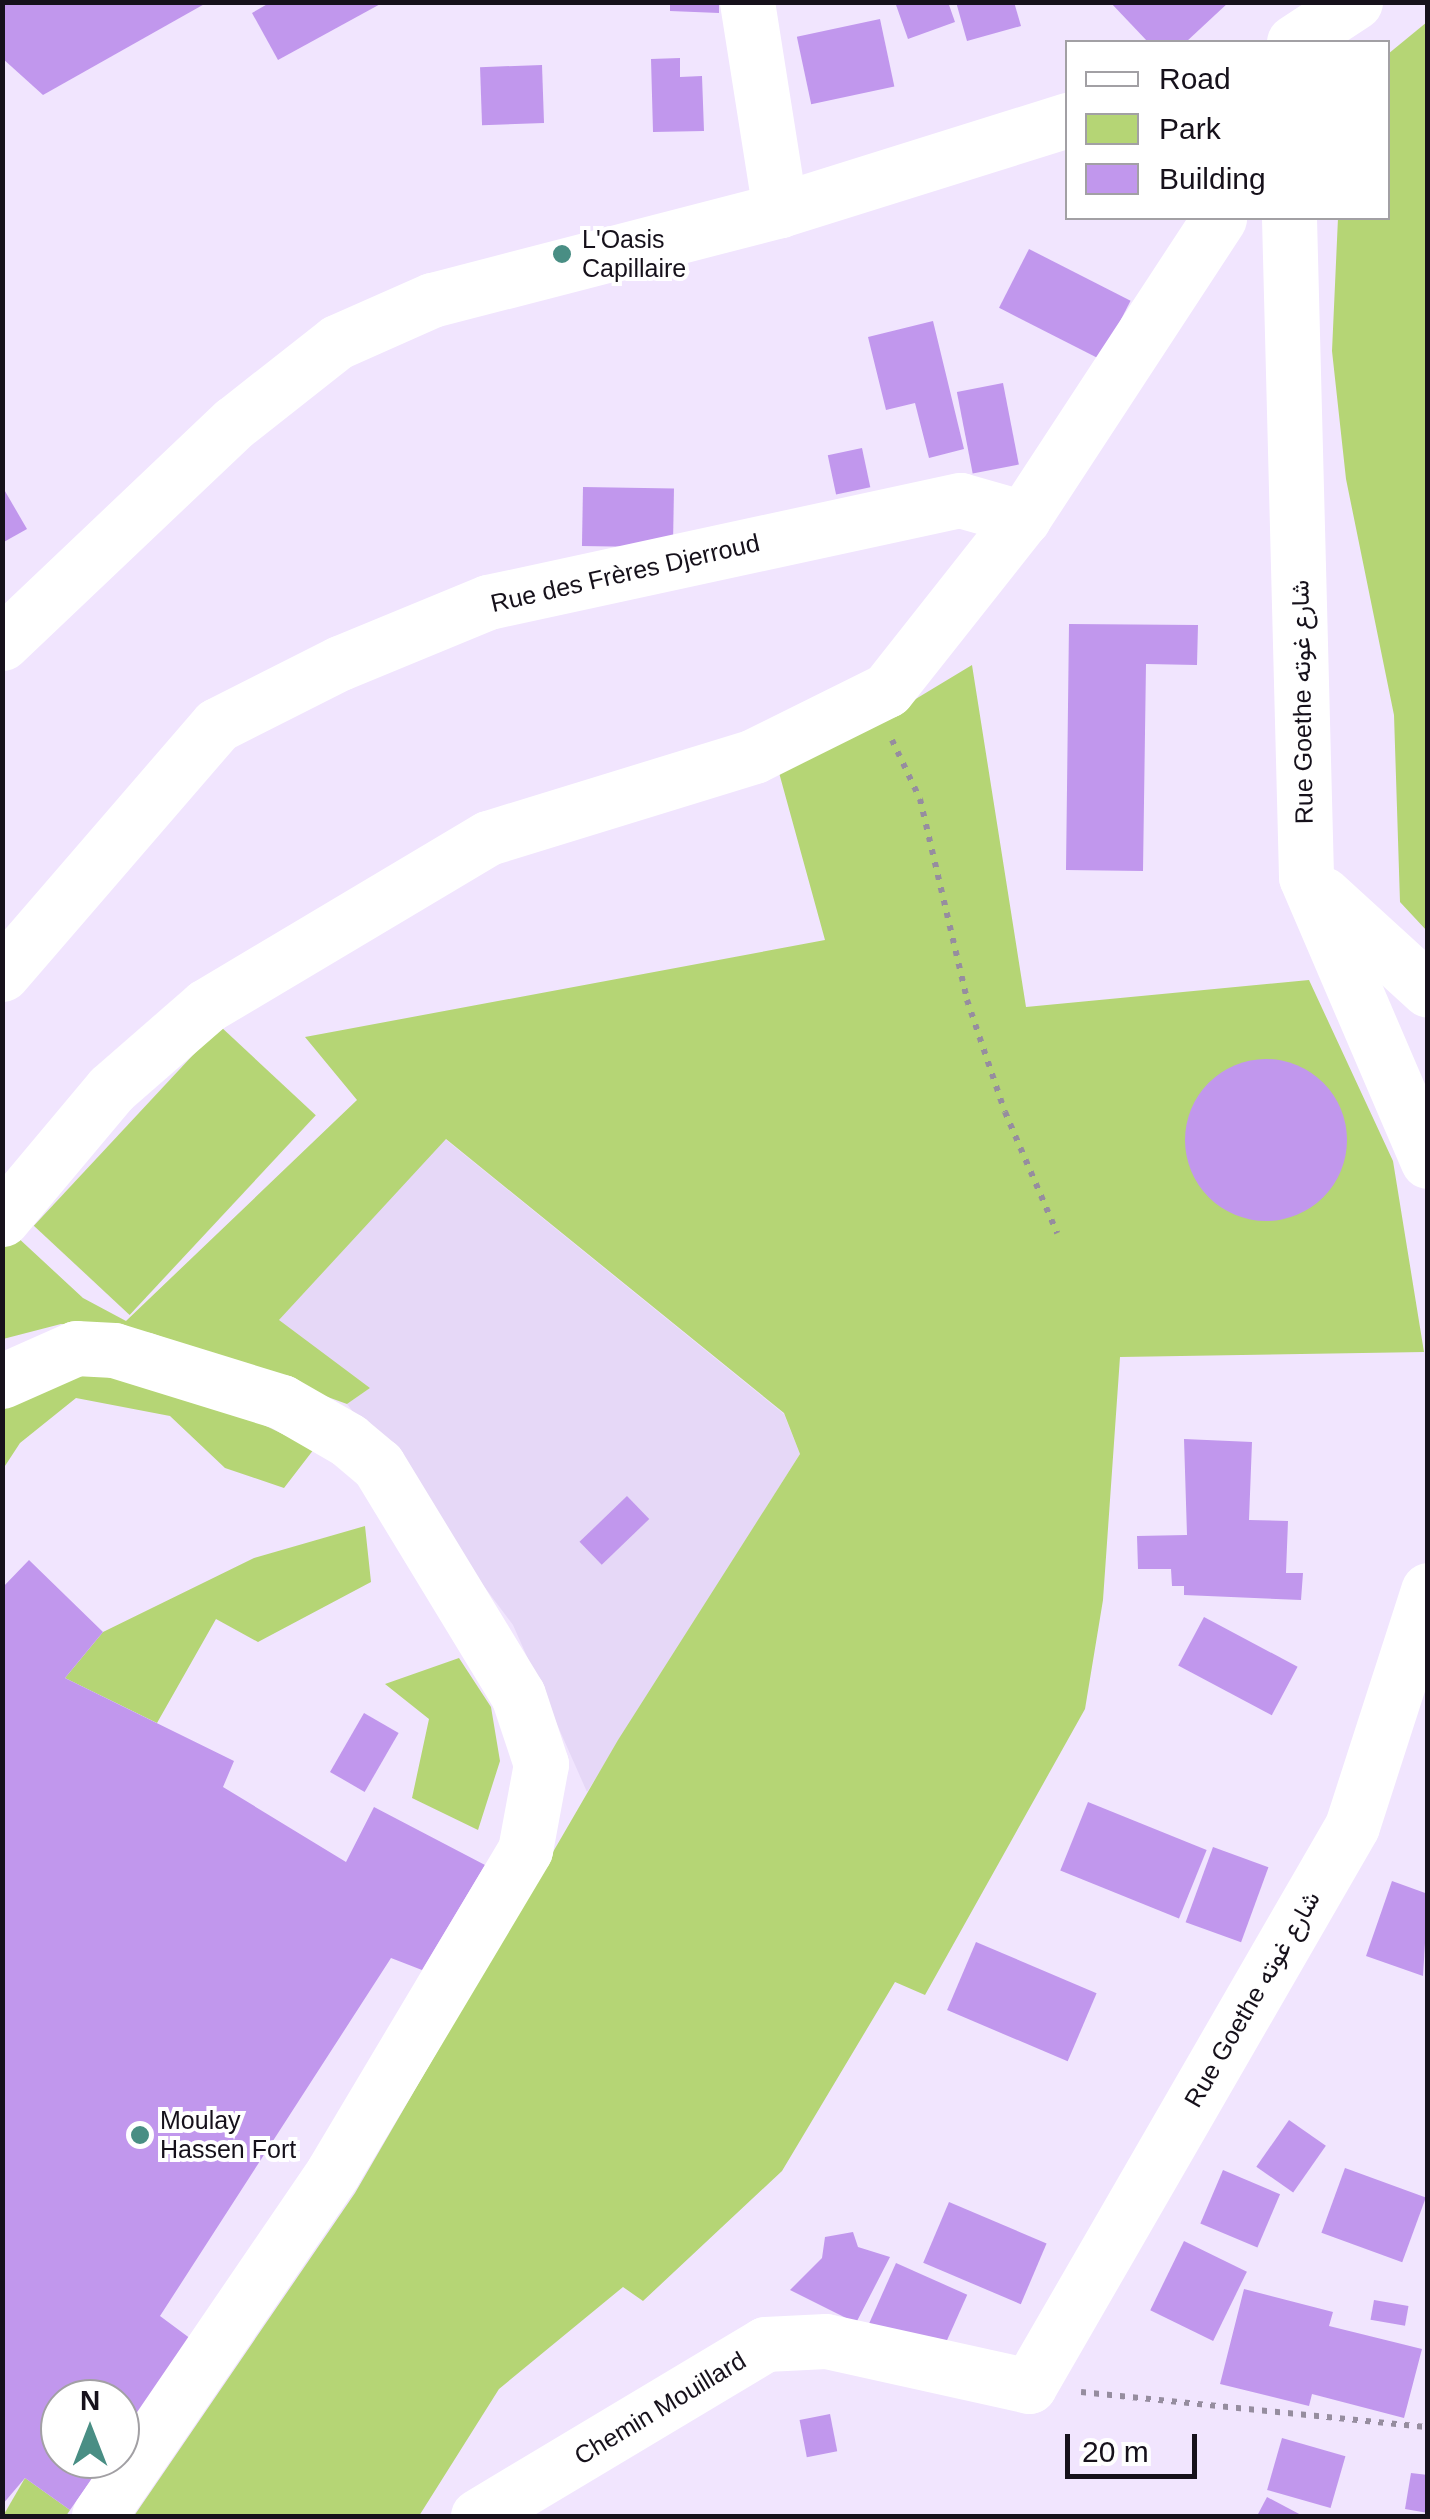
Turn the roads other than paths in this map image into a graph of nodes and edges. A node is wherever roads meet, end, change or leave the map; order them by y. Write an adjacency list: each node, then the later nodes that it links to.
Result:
1 (747, 2): 5 (street)
2 (1355, 2): 3 (street)
3 (1297, 40)
4 (1065, 121): 5 (street)
5 (780, 210): 9 (street)
6 (1217, 220): 8 (street)
7 (1289, 220): 10 (street, Rue Goethe شارع غوته)
8 (1023, 518): 11 (street, Rue des Frères Djerroud); 14 (street)
9 (2, 643)
10 (1306, 877): 12 (street); 13 (street, Rue Goethe شارع غوته)
11 (2, 974)
12 (1428, 990)
13 (1428, 1160)
14 (2, 1219)
15 (2, 1381): 18 (street)
16 (1428, 1590): 17 (street, Rue Goethe شارع غوته)
17 (1029, 2386): 19 (street, Chemin Mouillard)
18 (99, 2516)
19 (478, 2516)

